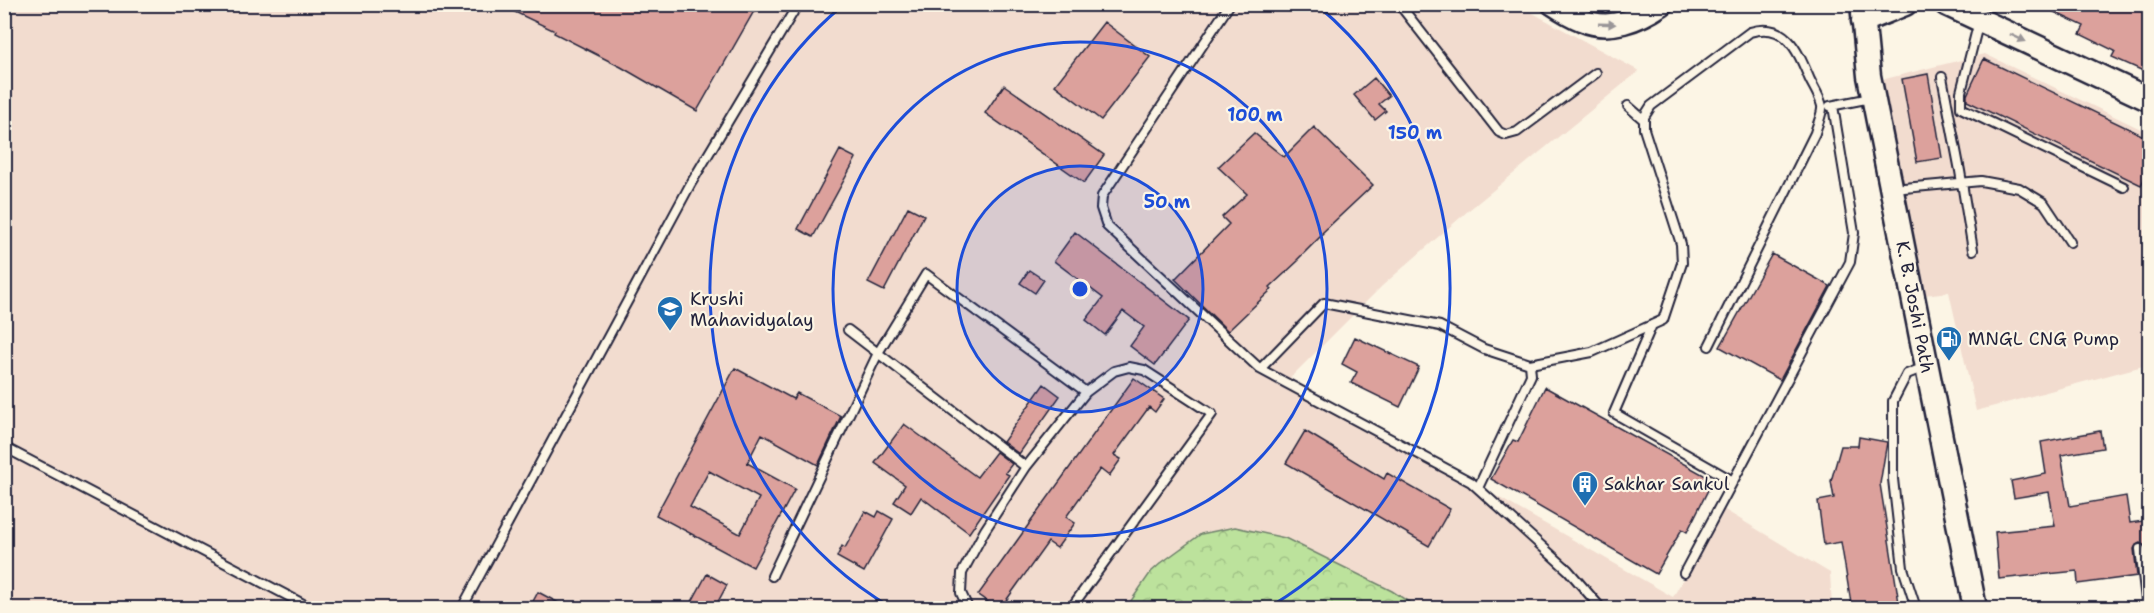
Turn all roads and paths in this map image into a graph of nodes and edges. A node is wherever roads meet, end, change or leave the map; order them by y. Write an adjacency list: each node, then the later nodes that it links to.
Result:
1 (798, 4): 39 (lane)
2 (1230, 4): 29 (lane)
3 (1399, 4): 10 (lane)
4 (1552, 4): 5 (main road, one-way to 5)
5 (1662, 4)
6 (1905, 4): 8 (main road)
7 (1946, 4): 9 (main road)
8 (1862, 13): 12 (main road, K. B. Joshi Path)
9 (1979, 19): 13 (main road, one-way to 13); 19 (lane)
10 (1596, 72)
11 (1942, 77): 18 (lane)
12 (1873, 98): 15 (lane); 20 (main road, K. B. Joshi Path)
13 (2150, 100)
14 (1628, 106): 17 (lane)
15 (1833, 106): 16 (lane); 33 (lane)
16 (1822, 107): 17 (lane); 25 (lane)
17 (1644, 120): 23 (lane)
18 (1962, 183): 20 (lane); 21 (lane); 22 (lane)
19 (2124, 187)
20 (1891, 190): 28 (main road, K. B. Joshi Path)
21 (2070, 242)
22 (1973, 250)
23 (1652, 325): 27 (lane); 33 (lane)
24 (848, 330): 26 (lane)
25 (1709, 346)
26 (878, 353): 30 (lane); 32 (lane); 37 (lane)
27 (1530, 364): 29 (lane); 34 (lane)
28 (1926, 367): 43 (lane); 44 (main road, K. B. Joshi Path)
29 (1260, 369): 34 (lane)
30 (1086, 392): 32 (lane); 41 (lane)
31 (4, 447): 38 (lane)
32 (1026, 467): 40 (lane)
33 (1733, 481): 36 (lane)
34 (1478, 488): 42 (lane)
35 (2140, 549): 45 (lane)
36 (1684, 573)
37 (772, 576)
38 (311, 609)
39 (462, 609)
40 (968, 609)
41 (1071, 609)
42 (1600, 609)
43 (1916, 609)
44 (1975, 609)
45 (2147, 609)

